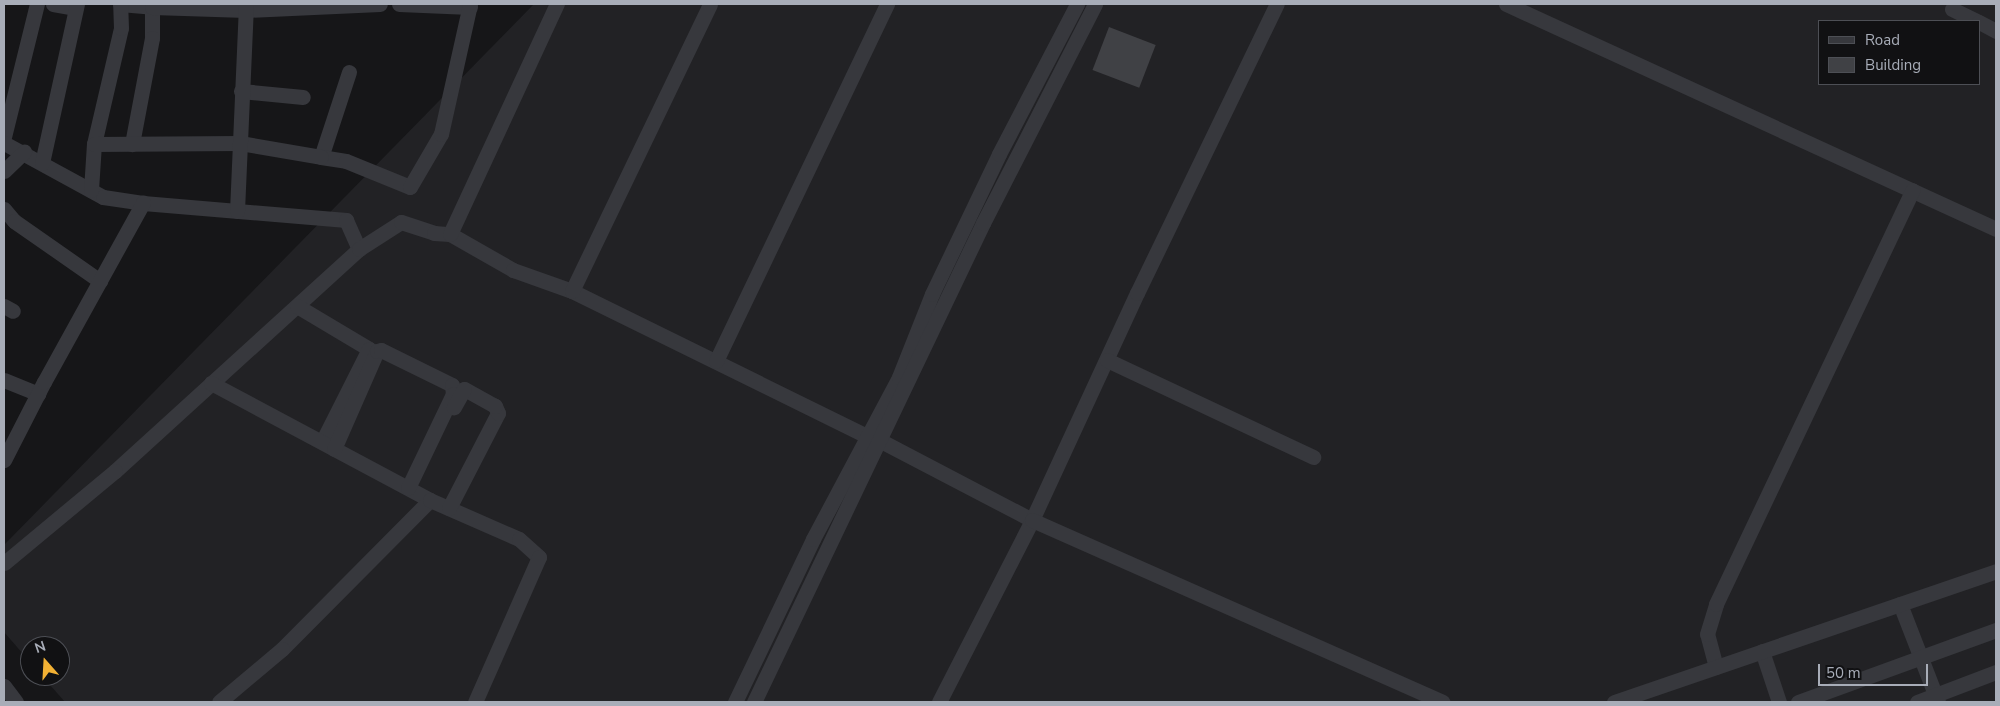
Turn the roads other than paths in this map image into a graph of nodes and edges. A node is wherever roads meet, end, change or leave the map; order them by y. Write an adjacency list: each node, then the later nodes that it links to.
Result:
1 (36, 4): 24 (street)
2 (53, 4): 15 (street)
3 (120, 4): 13 (street); 27 (street)
4 (380, 4): 16 (street)
5 (399, 4): 14 (street)
6 (557, 4): 39 (street)
7 (710, 4): 42 (street)
8 (887, 4): 45 (street)
9 (1078, 4): 49 (street)
10 (1095, 4): 49 (street)
11 (1277, 4): 44 (street)
12 (1506, 4): 34 (street)
13 (152, 5): 16 (street); 28 (street)
14 (470, 5): 30 (street)
15 (76, 6): 31 (street)
16 (246, 7): 22 (street)
17 (1952, 9): 18 (street)
18 (1974, 20)
19 (1980, 23): 20 (street)
20 (1996, 31)
21 (349, 72): 30 (street)
22 (241, 91): 23 (street); 26 (street)
23 (303, 97)
24 (4, 138)
25 (4, 143): 29 (street)
26 (240, 143): 28 (street); 30 (street); 37 (street)
27 (94, 144): 28 (street); 33 (street)
28 (132, 144)
29 (24, 152): 31 (street); 32 (street)
30 (321, 157)
31 (42, 163): 33 (street)
32 (4, 171)
33 (91, 190): 35 (street)
34 (1913, 190): 38 (street); 63 (street)
35 (144, 203): 37 (street); 41 (street)
36 (4, 209): 41 (street)
37 (237, 211): 40 (street)
38 (1996, 230)
39 (450, 234): 40 (street); 42 (street)
40 (359, 249): 43 (street)
41 (100, 281): 48 (street)
42 (572, 291): 45 (street)
43 (297, 306): 47 (street); 50 (street)
44 (1106, 360): 52 (street); 56 (street)
45 (716, 361): 49 (street)
46 (4, 380): 48 (street)
47 (212, 383): 50 (street); 57 (street)
48 (38, 394): 51 (street)
49 (874, 438): 56 (street); 70 (street); 71 (street)
50 (328, 446): 53 (street); 53 (street)
51 (5, 454)
52 (1313, 456)
53 (411, 490): 54 (street); 55 (street)
54 (430, 500): 55 (street); 68 (street)
55 (449, 508): 69 (street)
56 (1032, 520): 72 (street); 73 (street)
57 (4, 563)
58 (1996, 571): 59 (street)
59 (1900, 604): 61 (street); 62 (street)
60 (1996, 630): 62 (street)
61 (1762, 651): 63 (street); 75 (street)
62 (1920, 658): 66 (street); 76 (street)
63 (1716, 667): 74 (street)
64 (1996, 672): 66 (street)
65 (4, 686): 67 (street)
66 (1936, 699): 77 (street)
67 (16, 702)
68 (219, 702)
69 (475, 702)
70 (735, 702)
71 (754, 702)
72 (939, 702)
73 (1442, 702)
74 (1614, 702)
75 (1779, 702)
76 (1798, 702)
77 (1917, 702)

